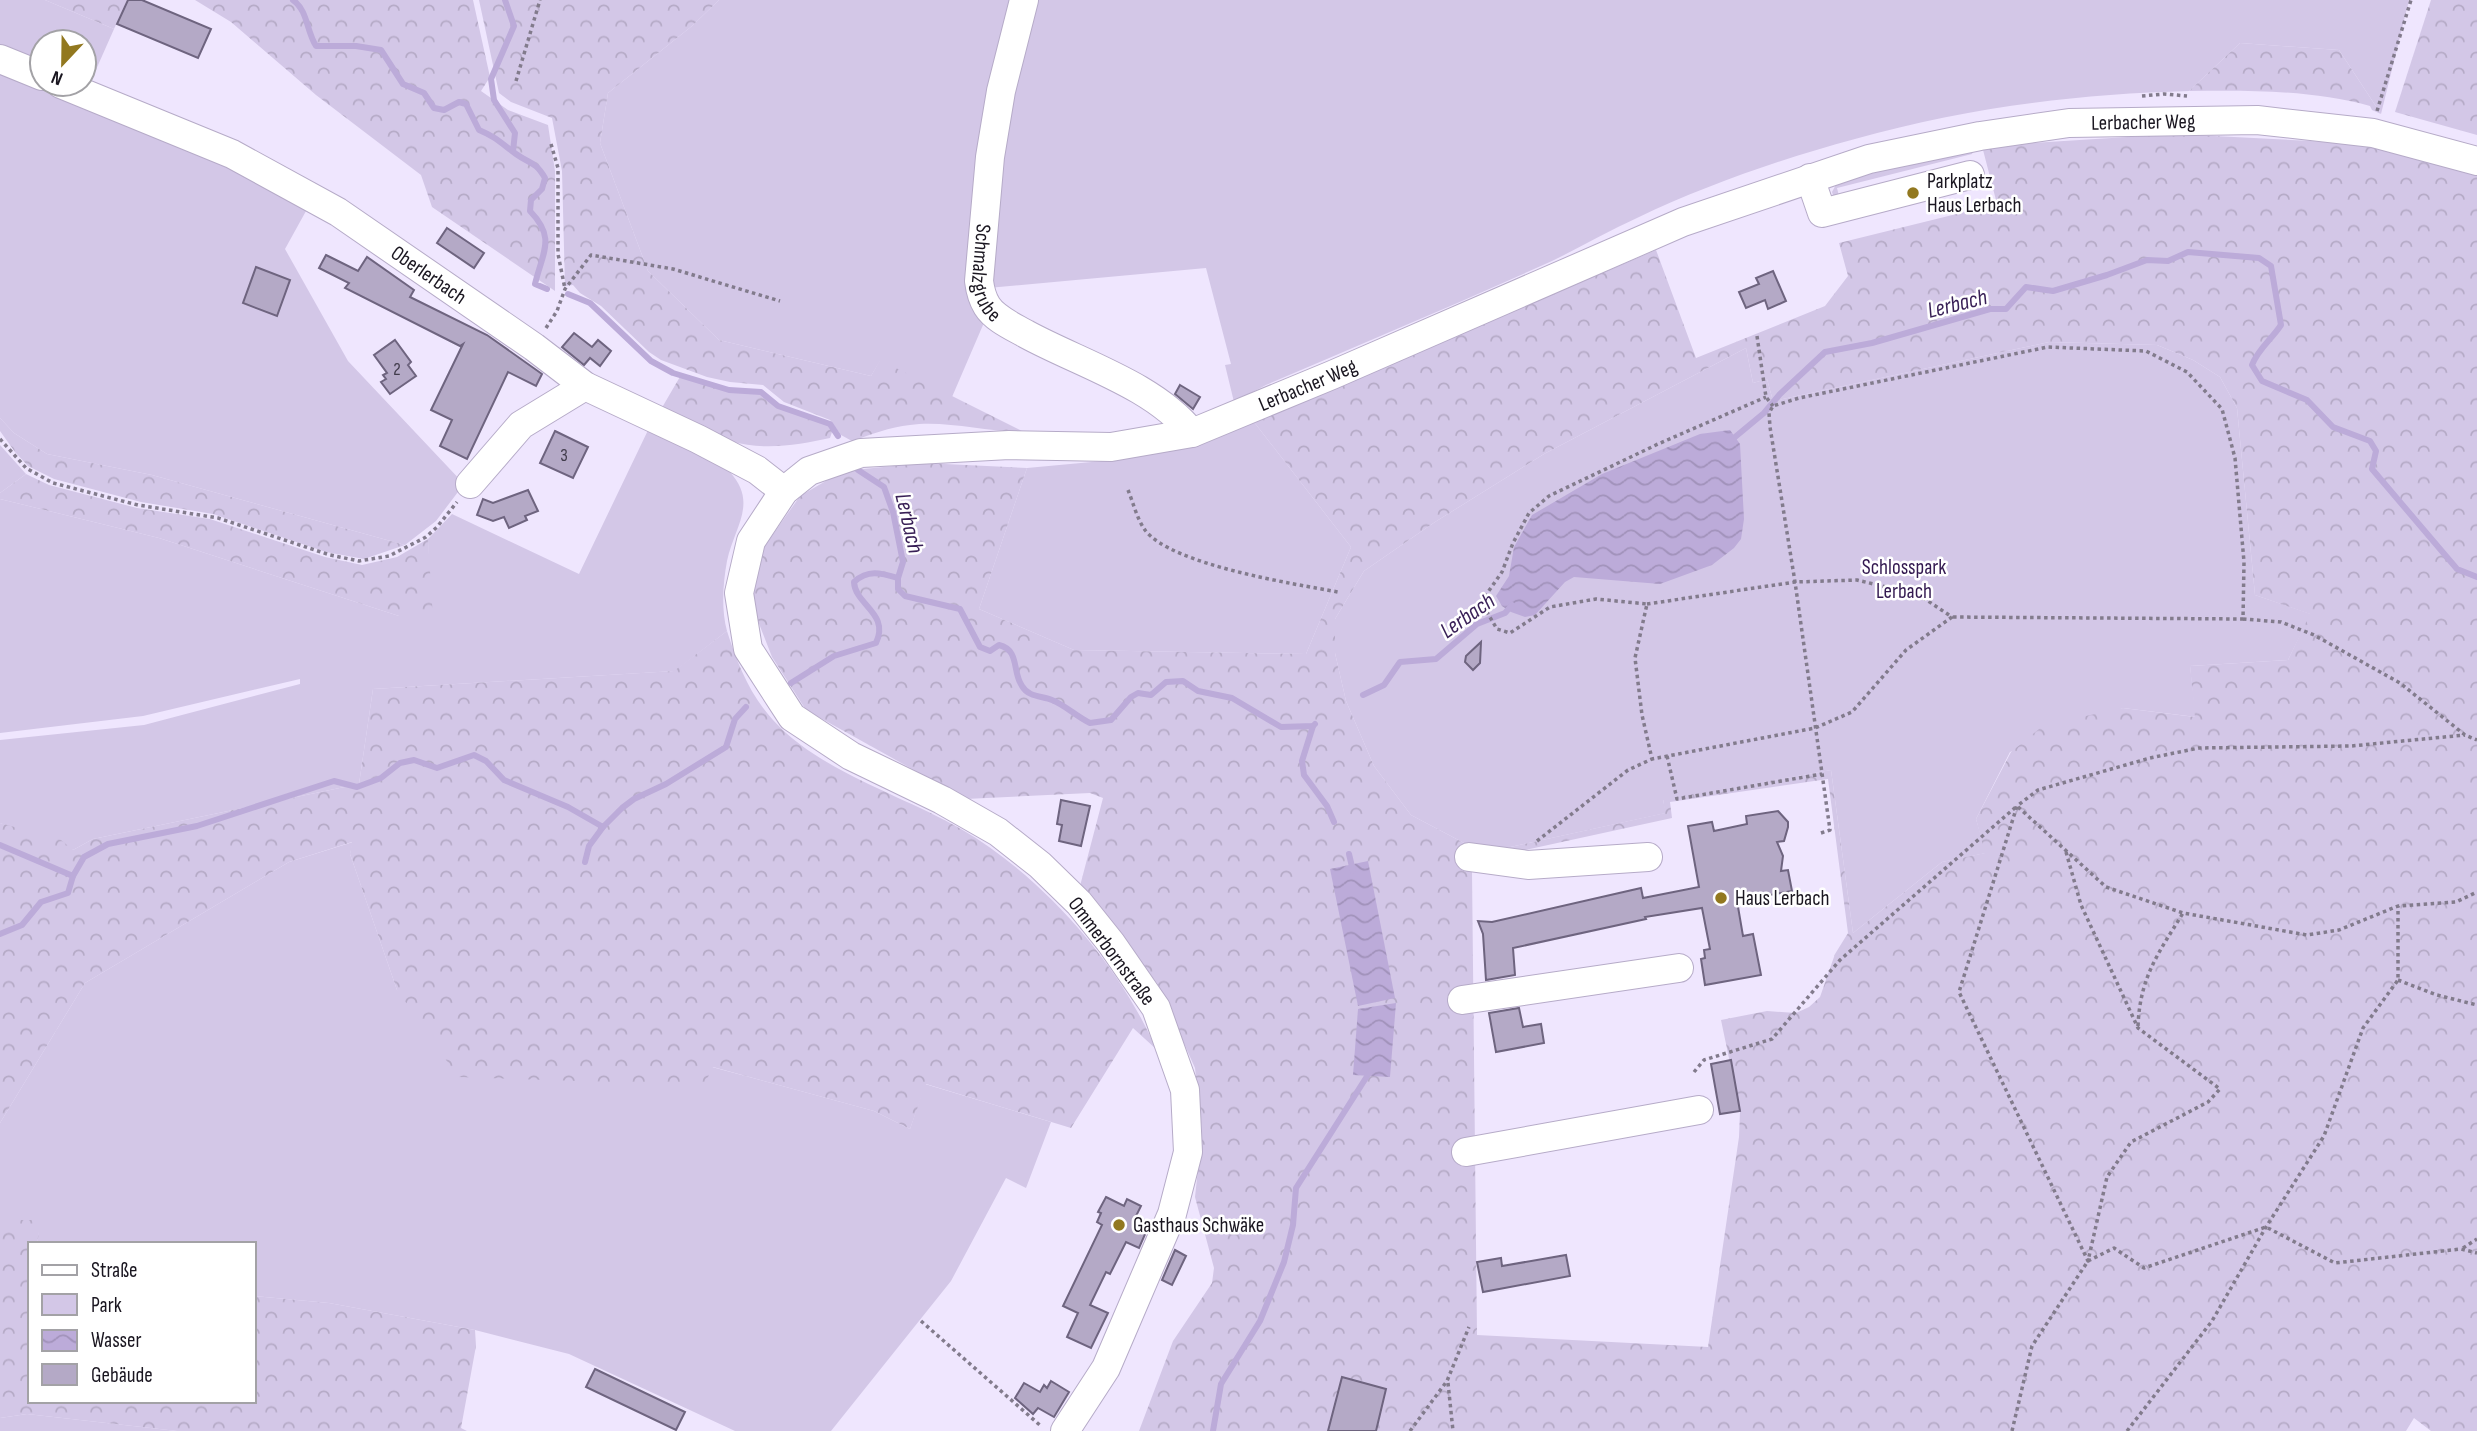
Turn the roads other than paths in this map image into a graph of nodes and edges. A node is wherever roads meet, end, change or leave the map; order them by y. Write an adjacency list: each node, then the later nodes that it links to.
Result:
1 (1024, 0): 9 (street, Schmalzgrube)
2 (0, 59): 3 (street)
3 (28, 70)
4 (95, 98): 8 (street, Oberlerbach)
5 (2477, 161): 7 (street, Lerbacher Weg)
6 (1970, 174): 7 (street)
7 (1810, 177): 9 (street, Lerbacher Weg)
8 (585, 386): 10 (street); 11 (street, Oberlerbach)
9 (1192, 433): 11 (street, Lerbacher Weg)
10 (470, 484)
11 (784, 491): 18 (street, Ommerbornstraße)
12 (1469, 857): 13 (street)
13 (1648, 857)
14 (1679, 968): 15 (street)
15 (1462, 1000)
16 (1699, 1110): 17 (street)
17 (1466, 1153)
18 (1065, 1431)

